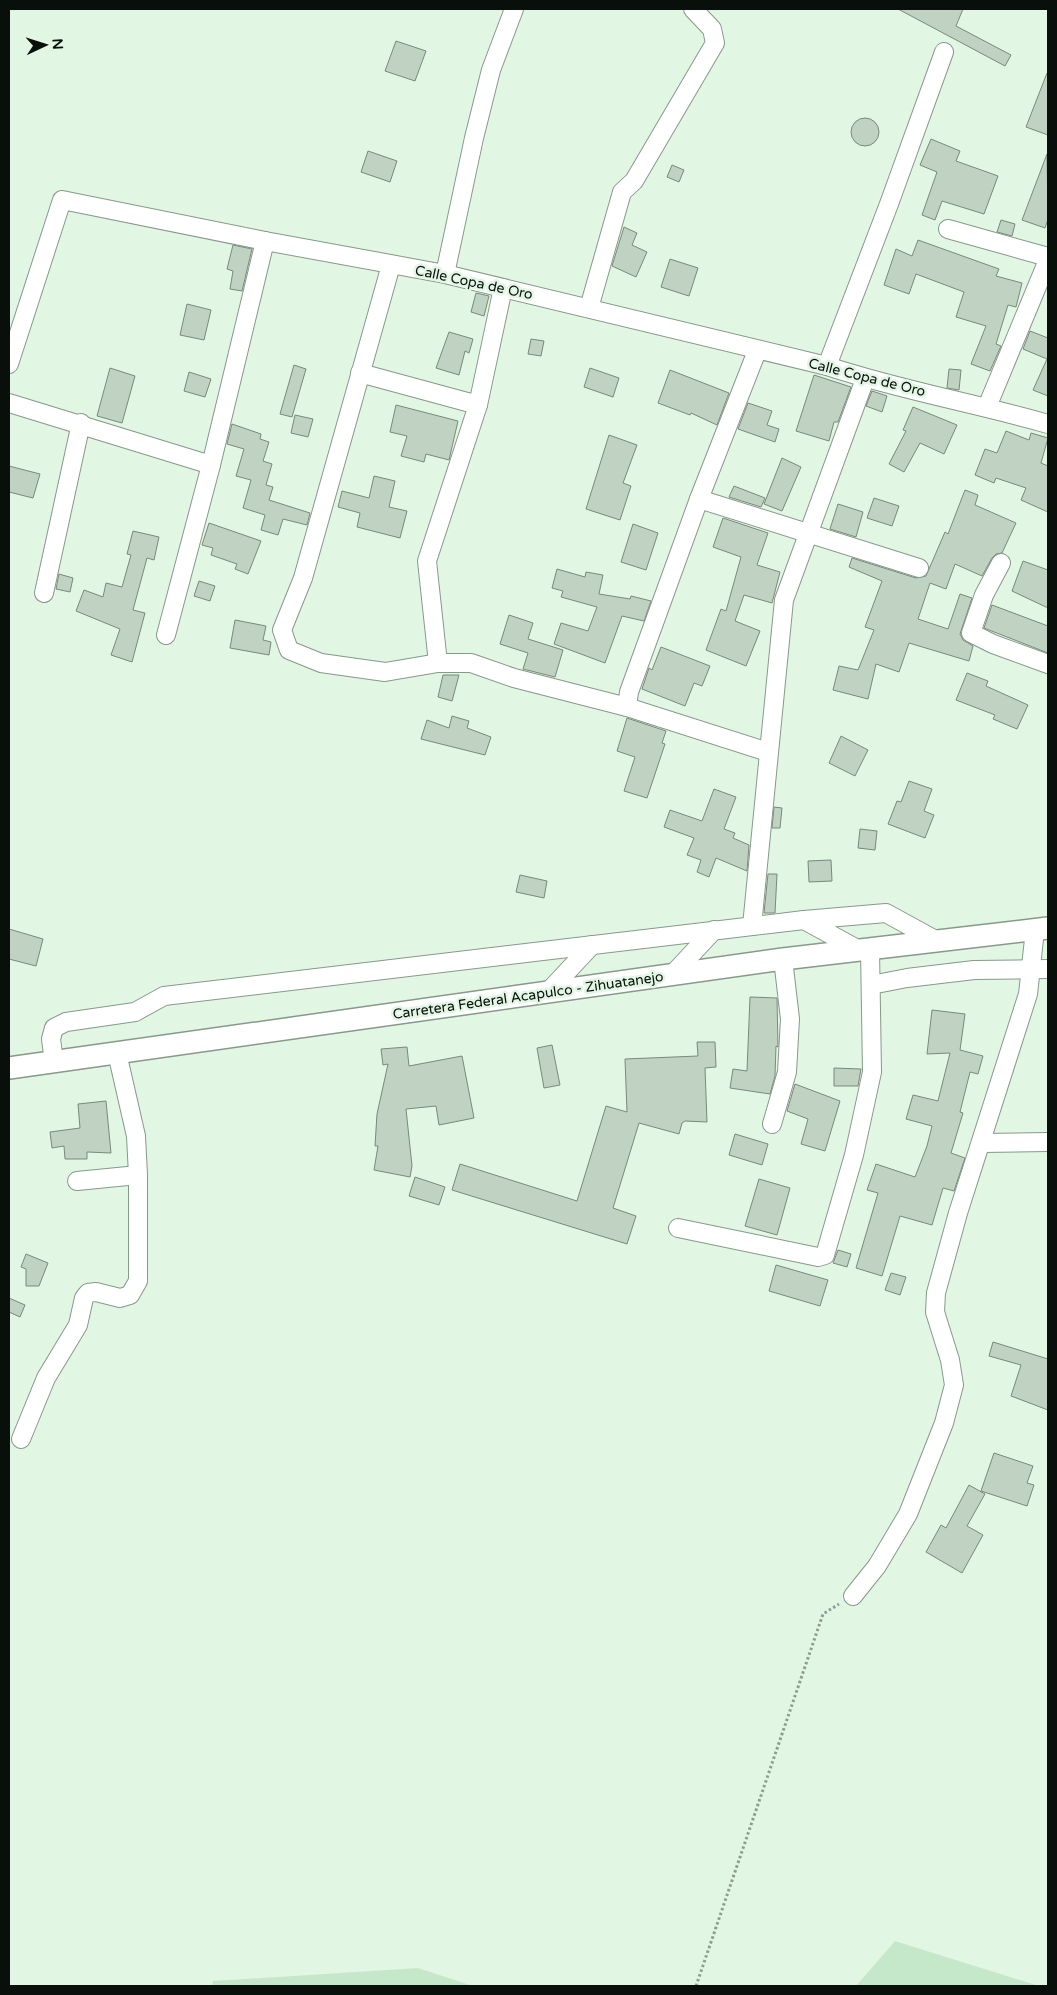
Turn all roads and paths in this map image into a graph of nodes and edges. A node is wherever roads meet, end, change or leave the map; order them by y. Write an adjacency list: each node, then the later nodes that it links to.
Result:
1 (514, 9): 8 (street)
2 (693, 9): 10 (street)
3 (944, 52): 13 (street)
4 (948, 229): 6 (street)
5 (265, 241): 7 (street, Calle Copa de Oro); 12 (street, Calle Copa de Oro); 21 (street)
6 (1048, 258): 18 (street)
7 (391, 265): 8 (street, Calle Copa de Oro); 14 (street)
8 (445, 274): 9 (street, Calle Copa de Oro)
9 (503, 288): 10 (street, Calle Copa de Oro); 17 (street)
10 (589, 308): 11 (street, Calle Copa de Oro)
11 (757, 351): 13 (street, Calle Copa de Oro); 22 (street)
12 (9, 364)
13 (827, 366): 15 (street, Calle Copa de Oro)
14 (360, 373): 17 (street); 28 (street)
15 (865, 379): 18 (street, Calle Copa de Oro); 23 (street)
16 (9, 403): 19 (street)
17 (478, 405): 28 (street)
18 (987, 407): 20 (street, Calle Copa de Oro)
19 (82, 423): 21 (street); 26 (street)
20 (1048, 424)
21 (211, 465): 27 (street)
22 (699, 499): 23 (street); 30 (street)
23 (809, 532): 25 (street); 31 (street)
24 (1000, 564): 29 (street)
25 (919, 568)
26 (44, 593)
27 (166, 635)
28 (438, 663): 30 (street)
29 (1048, 664)
30 (627, 707): 31 (street)
31 (768, 752): 33 (street)
32 (804, 920): 33 (street); 36 (street); 38 (street)
33 (752, 926): 35 (street)
34 (1042, 929): 36 (main road, Carretera Federal Acapulco - Zihuatanejo); 41 (street)
35 (714, 930): 37 (street); 42 (street)
36 (938, 942): 38 (main road, Carretera Federal Acapulco - Zihuatanejo)
37 (592, 945): 44 (street); 46 (street)
38 (864, 950): 39 (main road, Carretera Federal Acapulco - Zihuatanejo); 43 (street)
39 (783, 959): 42 (main road, Carretera Federal Acapulco - Zihuatanejo); 48 (street)
40 (1048, 969): 41 (street)
41 (1030, 970): 43 (street); 50 (street)
42 (672, 975): 44 (main road, Carretera Federal Acapulco - Zihuatanejo)
43 (871, 985): 53 (street)
44 (548, 992): 45 (main road, Carretera Federal Acapulco - Zihuatanejo)
45 (117, 1053): 46 (main road, Carretera Federal Acapulco - Zihuatanejo); 51 (street)
46 (54, 1062): 47 (main road, Carretera Federal Acapulco - Zihuatanejo)
47 (9, 1068)
48 (772, 1124)
49 (1048, 1142): 50 (street)
50 (982, 1143): 55 (street)
51 (138, 1175): 52 (street); 54 (street)
52 (77, 1181)
53 (678, 1228)
54 (20, 1439)
55 (852, 1596): 56 (path)
56 (696, 1986)

